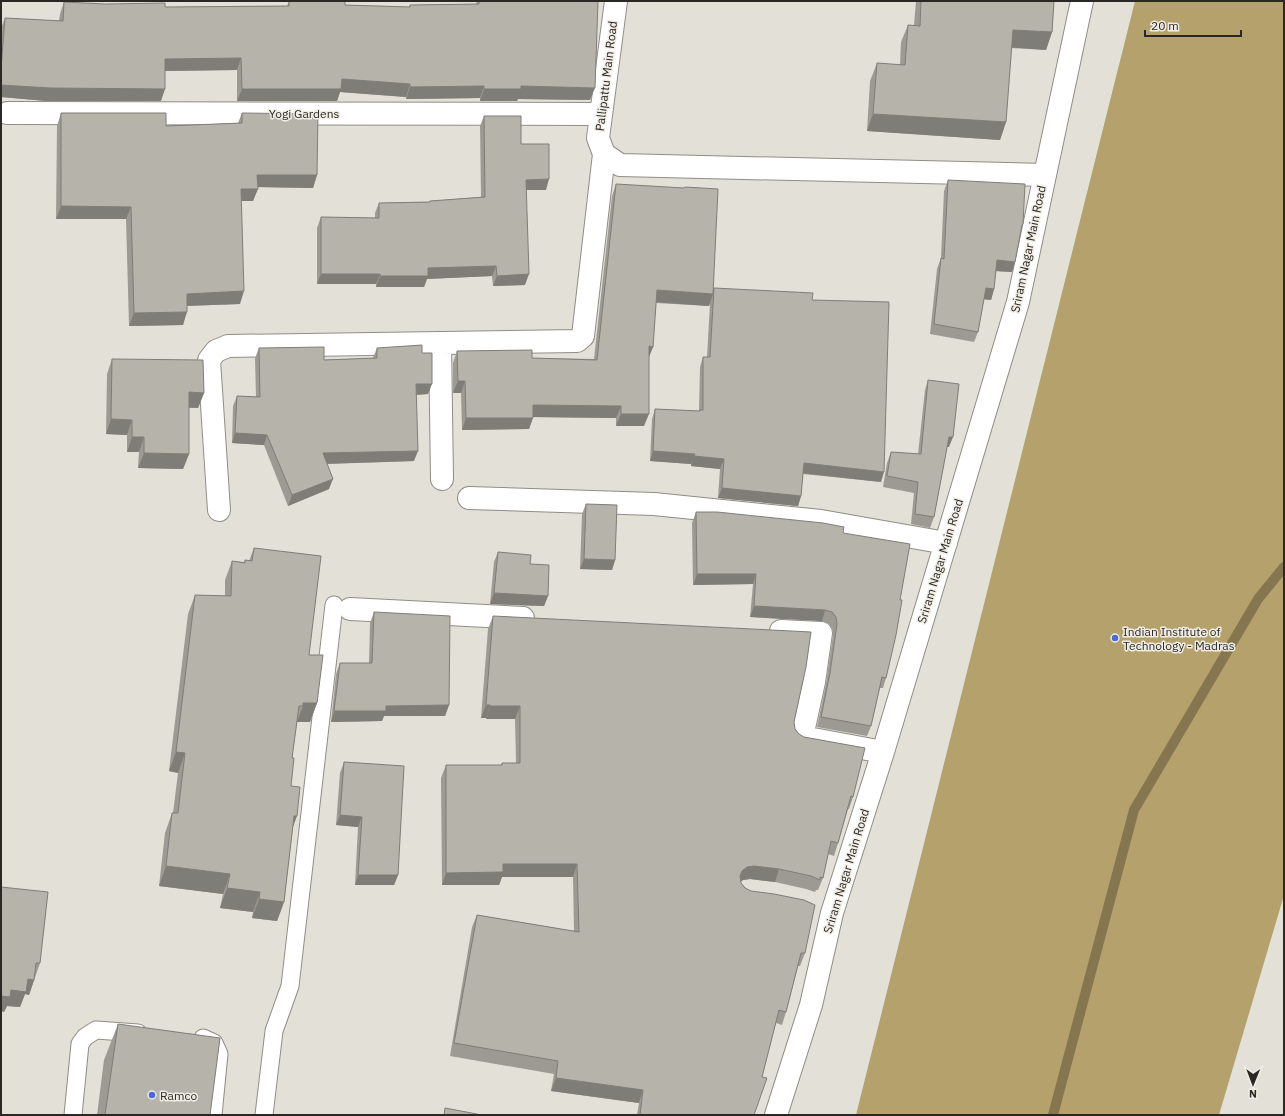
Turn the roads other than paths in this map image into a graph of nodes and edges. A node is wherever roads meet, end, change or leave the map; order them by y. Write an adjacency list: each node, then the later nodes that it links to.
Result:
1 (616, 1): 4 (street, Pallipattu Main Road)
2 (1082, 1): 6 (street, Sriram Nagar Main Road)
3 (7, 113): 4 (street, Yogi Gardens)
4 (600, 114): 5 (street, Pallipattu Main Road)
5 (612, 160): 6 (street); 7 (street)
6 (1044, 175): 11 (street, Sriram Nagar Main Road)
7 (440, 343): 8 (street); 10 (street)
8 (442, 479)
9 (469, 498): 11 (street)
10 (219, 510)
11 (946, 543): 15 (street, Sriram Nagar Main Road)
12 (342, 607): 13 (street); 20 (lane)
13 (542, 619)
14 (765, 630): 15 (street)
15 (882, 752): 21 (street, Sriram Nagar Main Road)
16 (150, 1034): 18 (lane)
17 (188, 1037): 19 (lane)
18 (72, 1115)
19 (213, 1115)
20 (264, 1115)
21 (776, 1115)

